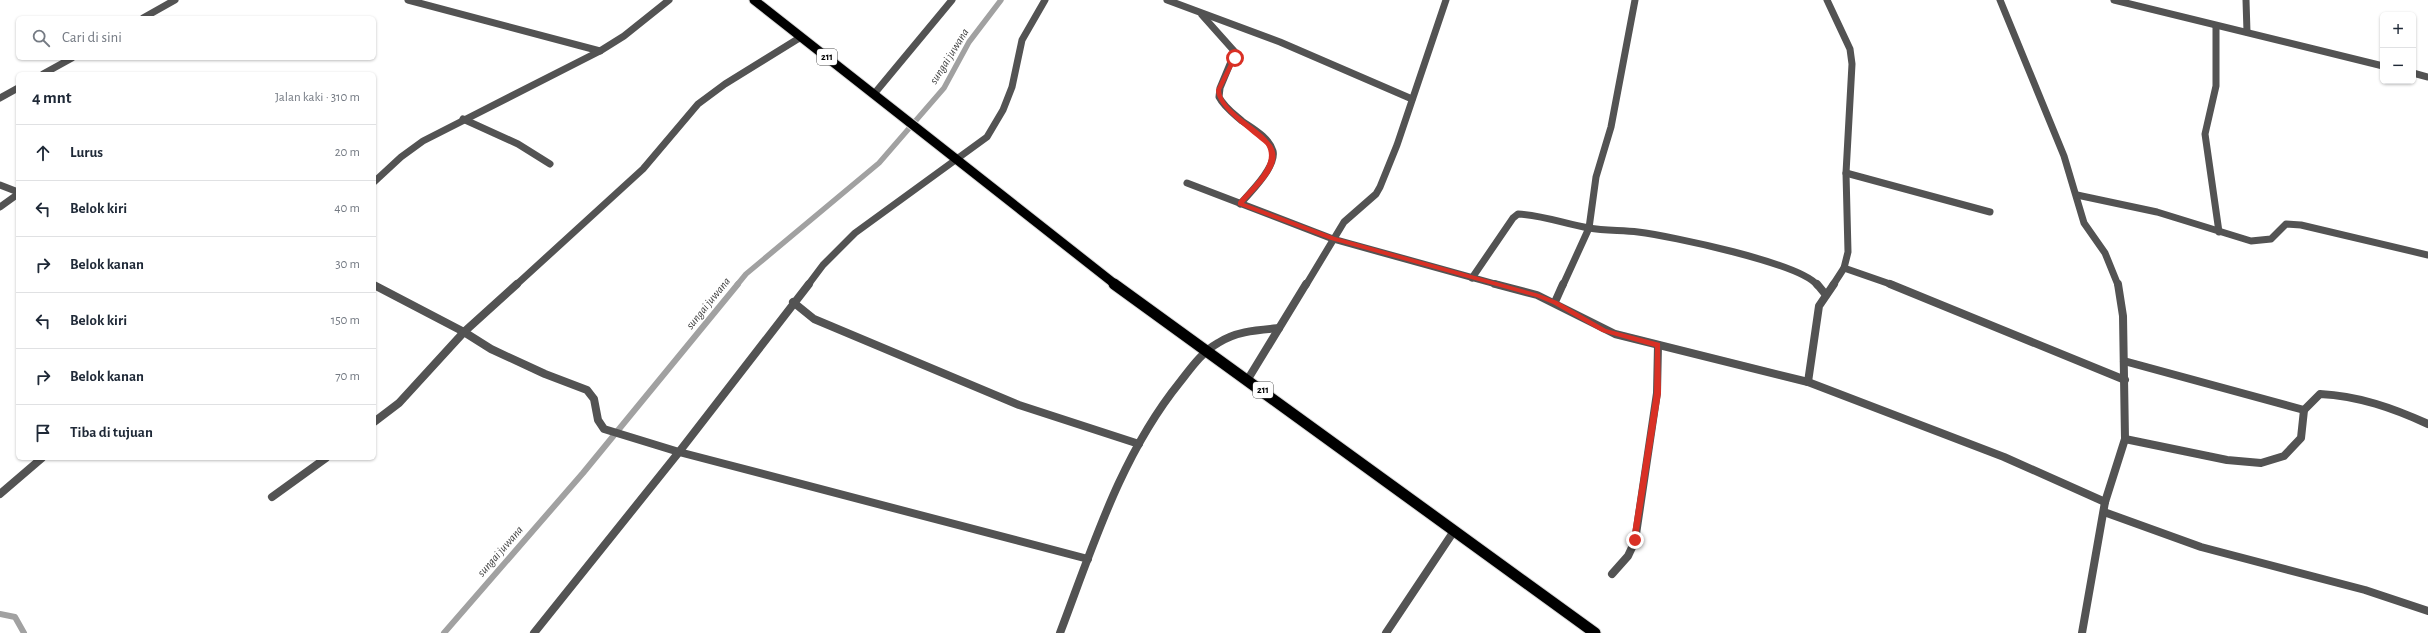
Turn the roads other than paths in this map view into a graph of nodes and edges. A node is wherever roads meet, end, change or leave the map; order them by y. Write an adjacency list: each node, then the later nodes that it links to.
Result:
1 (175, 0): 15 (street)
2 (408, 0): 19 (street)
3 (669, 0): 19 (street)
4 (754, 0): 18 (main road, 211)
5 (952, 0): 26 (street)
6 (1045, 0): 30 (street)
7 (1167, 0): 14 (street)
8 (1446, 0): 28 (street)
9 (1635, 0): 44 (street)
10 (1827, 0): 34 (street)
11 (2000, 0): 40 (street)
12 (2114, 0): 16 (street)
13 (2246, 0): 17 (street)
14 (1200, 12): 28 (street); 41 (street)
15 (147, 16)
16 (2216, 26): 17 (street); 45 (street)
17 (2247, 32): 21 (street)
18 (801, 37): 26 (main road, 211); 55 (street)
19 (600, 51): 29 (street)
20 (68, 60): 22 (street)
21 (2380, 65)
22 (48, 72)
23 (2416, 74): 24 (street)
24 (2428, 77)
25 (16, 89): 27 (street)
26 (874, 94): 30 (main road, 211)
27 (0, 98)
28 (1412, 99): 46 (street)
29 (463, 119): 31 (street); 33 (street)
30 (957, 160): 52 (street); 57 (main road, 211)
31 (550, 164)
32 (376, 170): 33 (street)
33 (383, 172): 35 (street)
34 (1846, 173): 43 (street); 48 (street)
35 (376, 180)
36 (1187, 183): 41 (street)
37 (0, 185): 38 (street)
38 (16, 192)
39 (16, 195): 42 (street)
40 (2077, 195): 45 (street); 58 (street)
41 (1240, 204): 46 (street)
42 (0, 207)
43 (1990, 212)
44 (1589, 228): 49 (street); 51 (street); 53 (street)
45 (2219, 232): 47 (street)
46 (1333, 239): 49 (street); 54 (street)
47 (2428, 255)
48 (1844, 268): 51 (street); 60 (street)
49 (1472, 278): 53 (street)
50 (376, 286): 55 (street)
51 (1826, 295): 61 (street)
52 (793, 302): 66 (street); 67 (street)
53 (1555, 302): 56 (street)
54 (1279, 328): 57 (street); 59 (street)
55 (464, 332): 63 (street); 67 (street)
56 (1658, 345): 61 (street); 76 (street)
57 (1207, 351): 59 (main road, 211); 66 (street)
58 (2124, 361): 60 (street); 62 (street)
59 (1248, 379): 74 (main road, 211)
60 (2125, 380): 65 (street)
61 (1808, 382): 72 (street)
62 (2304, 410): 64 (street); 65 (street)
63 (376, 420)
64 (2428, 424)
65 (2125, 439): 72 (street)
66 (1139, 444): 75 (street)
67 (679, 452): 75 (street); 78 (street)
68 (40, 460): 70 (street)
69 (323, 460): 71 (street)
70 (0, 494)
71 (272, 497)
72 (2105, 502): 73 (street)
73 (2104, 512): 77 (street); 82 (street)
74 (1454, 531): 80 (street); 81 (main road, 211)
75 (1088, 560): 79 (street)
76 (1612, 574)
77 (2428, 611)
78 (534, 633)
79 (1060, 633)
80 (1386, 633)
81 (1595, 633)
82 (2082, 633)

